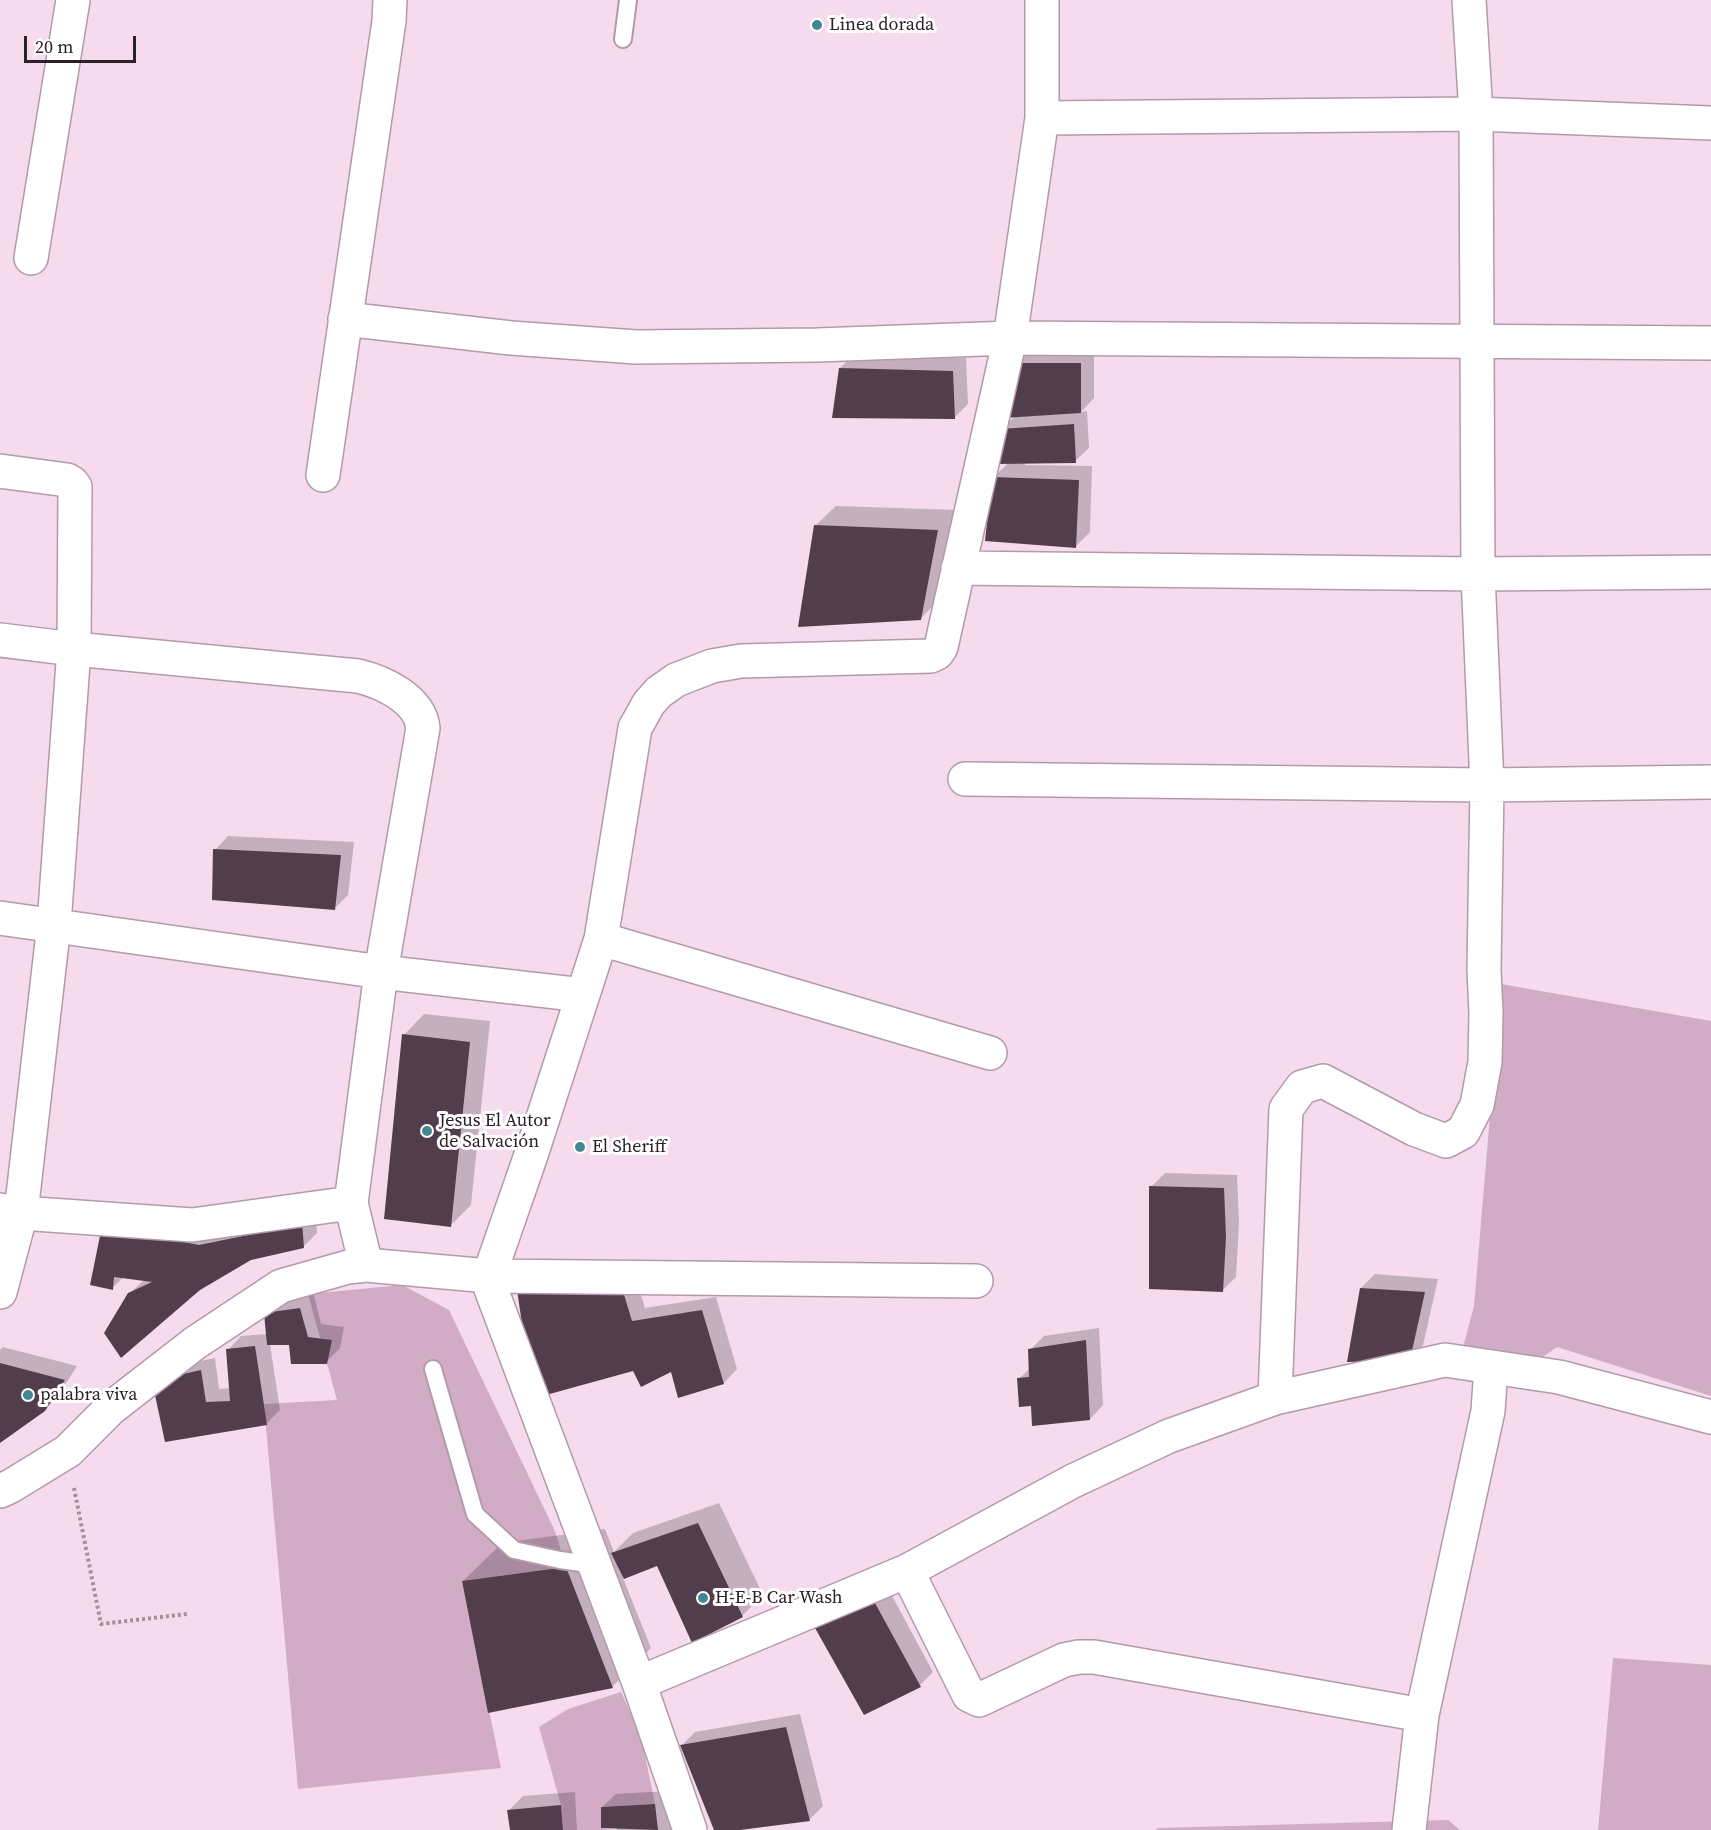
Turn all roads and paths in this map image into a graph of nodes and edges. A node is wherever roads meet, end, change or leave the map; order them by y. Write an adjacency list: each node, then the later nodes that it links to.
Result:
1 (73, 0): 10 (street)
2 (390, 0): 11 (street)
3 (628, 0): 6 (lane)
4 (1042, 0): 8 (street)
5 (1469, 0): 7 (street)
6 (623, 39)
7 (1476, 114): 8 (street); 9 (street); 13 (street)
8 (1042, 118): 12 (street)
9 (1711, 123)
10 (31, 258)
11 (345, 319): 12 (street); 16 (street)
12 (1010, 338): 13 (street); 17 (street)
13 (1478, 342): 14 (street); 19 (street)
14 (1711, 343)
15 (0, 471): 21 (street)
16 (323, 475)
17 (958, 568): 19 (street); 27 (street)
18 (1711, 572): 19 (street)
19 (1478, 574): 24 (street)
20 (0, 640): 21 (street)
21 (74, 649): 26 (street); 28 (street)
22 (965, 779): 24 (street)
23 (1711, 782): 24 (street)
24 (1487, 785): 39 (street)
25 (0, 918): 26 (street)
26 (54, 924): 28 (street); 32 (street)
27 (601, 939): 29 (street); 30 (street)
28 (381, 972): 29 (street); 31 (street)
29 (583, 994): 34 (street)
30 (990, 1053)
31 (351, 1203): 32 (street); 33 (street)
32 (11, 1212): 36 (street)
33 (366, 1266): 34 (street); 41 (street)
34 (489, 1276): 35 (street); 43 (street)
35 (976, 1281)
36 (0, 1292)
37 (1491, 1367): 39 (street); 40 (street); 47 (street)
38 (433, 1370): 43 (lane)
39 (1275, 1398): 44 (street)
40 (1711, 1417)
41 (68, 1451): 42 (street); 45 (path)
42 (0, 1491)
43 (595, 1565): 46 (street)
44 (908, 1571): 46 (street); 47 (street)
45 (187, 1614)
46 (639, 1683): 48 (street)
47 (1422, 1715): 49 (street)
48 (690, 1830)
49 (1409, 1830)

